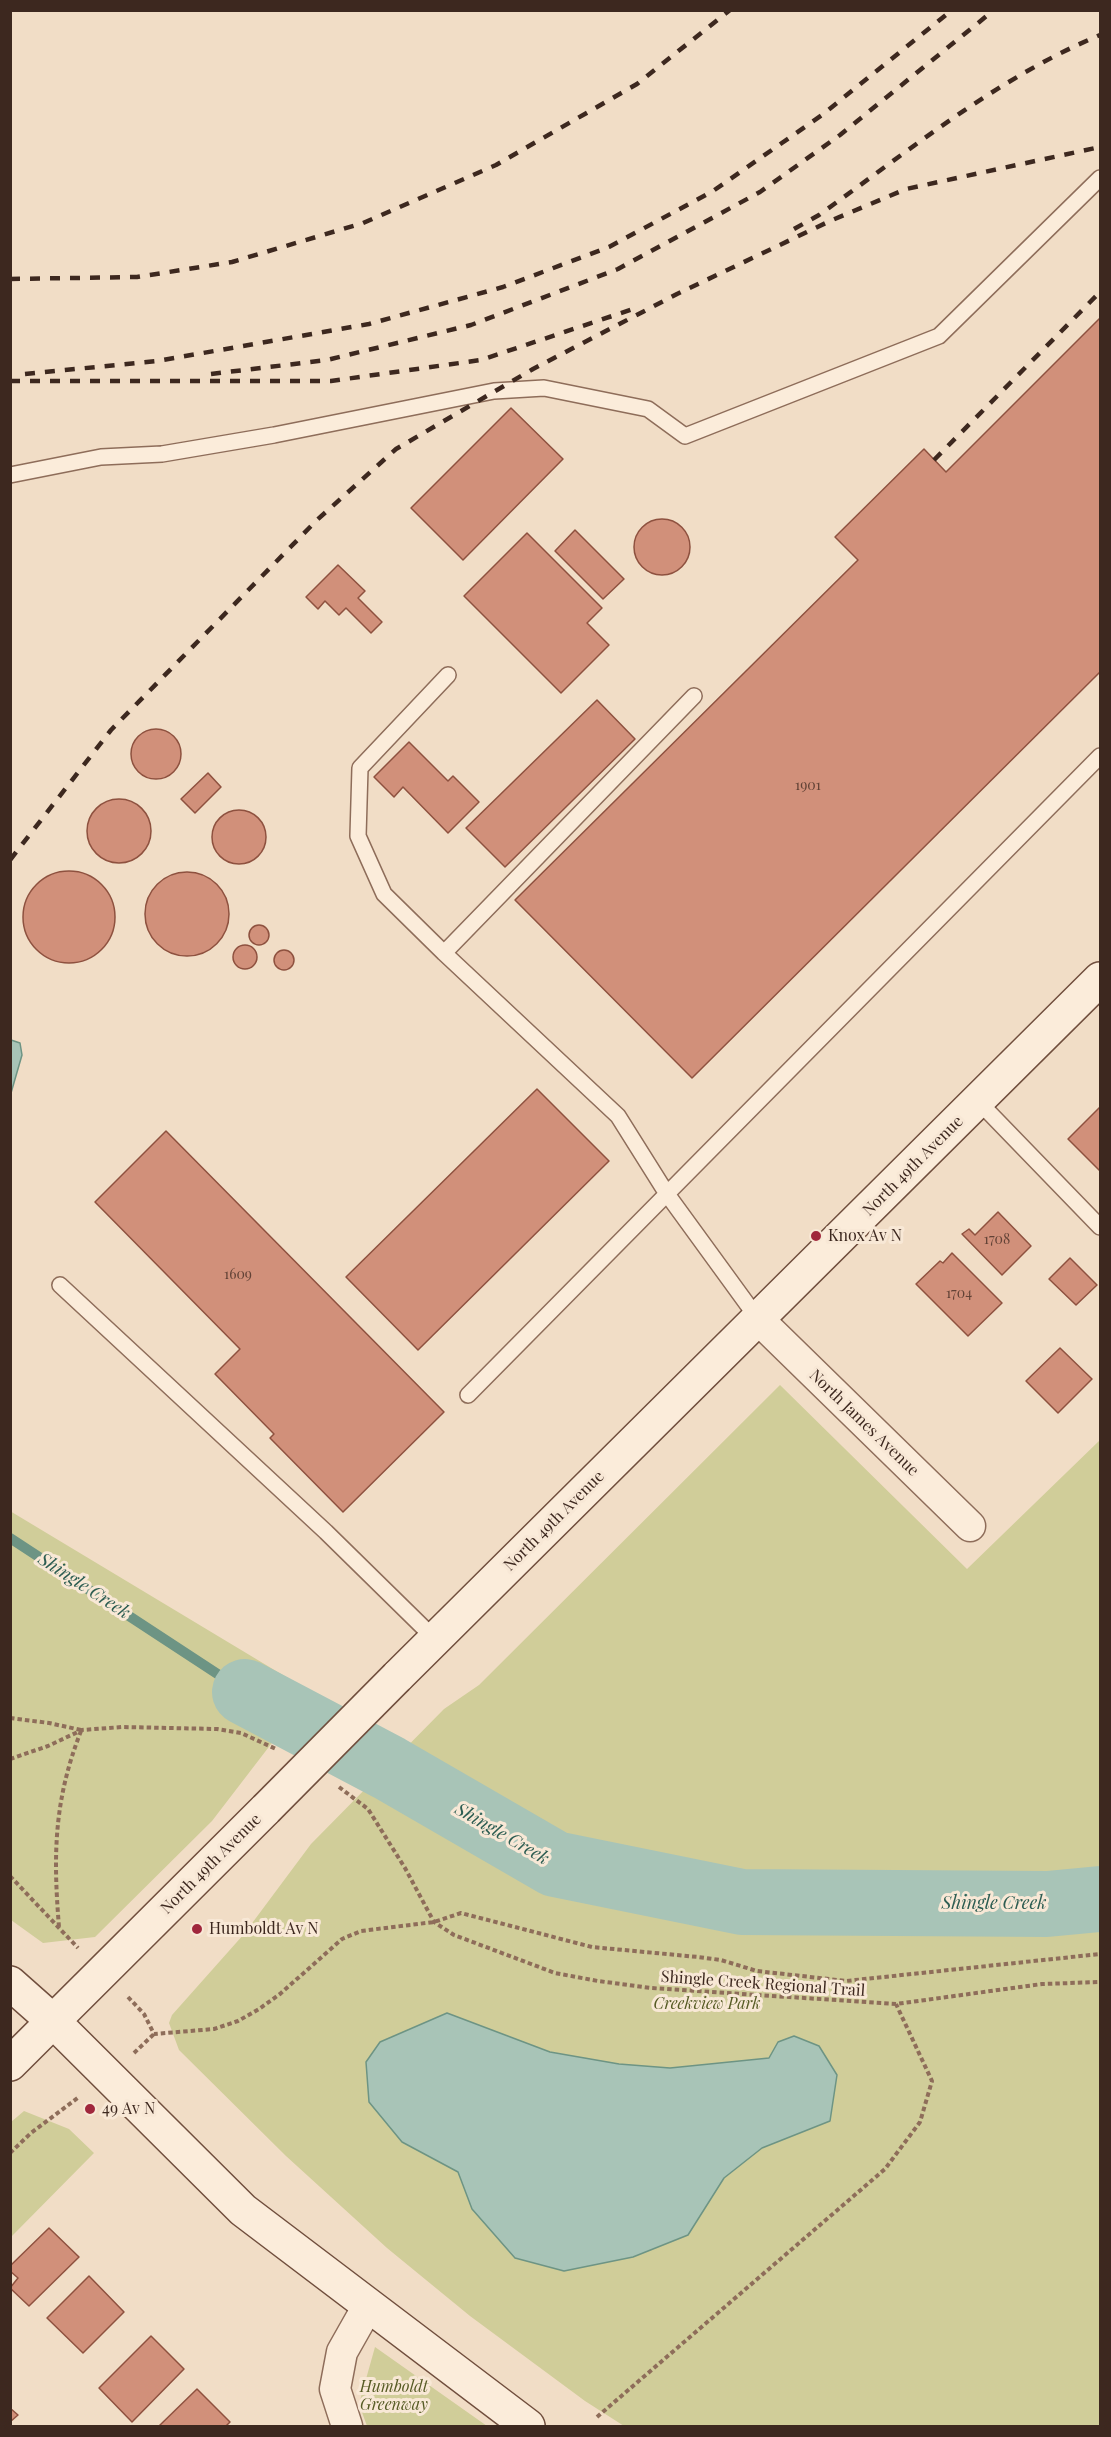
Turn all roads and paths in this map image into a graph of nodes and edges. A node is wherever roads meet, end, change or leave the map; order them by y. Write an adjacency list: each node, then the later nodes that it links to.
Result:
1 (1101, 178): 2 (lane)
2 (10, 475)
3 (447, 675): 6 (lane)
4 (694, 696): 6 (lane)
5 (1101, 756): 9 (lane)
6 (444, 953): 9 (lane)
7 (1101, 979): 8 (street, North 49th Avenue)
8 (978, 1101): 10 (lane); 12 (street, North 49th Avenue)
9 (668, 1194): 12 (lane); 13 (lane)
10 (1101, 1227)
11 (60, 1285): 15 (lane)
12 (758, 1319): 14 (street, North James Avenue); 15 (street, North 49th Avenue)
13 (468, 1395)
14 (970, 1527)
15 (435, 1639): 28 (street, North 49th Avenue, bridge)
16 (10, 1718): 17 (path)
17 (82, 1730): 18 (path); 21 (path)
18 (10, 1759)
19 (10, 1876): 21 (path)
20 (434, 1922): 23 (path); 26 (path, Shingle Creek Regional Trail); 29 (path)
21 (59, 1927): 22 (path)
22 (73, 1943)
23 (1101, 1954)
24 (1101, 1982): 26 (path, Shingle Creek Regional Trail)
25 (10, 1983): 28 (street)
26 (896, 2004): 35 (path)
27 (144, 2014): 29 (path)
28 (54, 2022): 31 (street, North 49th Avenue); 34 (street)
29 (154, 2034): 30 (path)
30 (140, 2048)
31 (10, 2064)
32 (66, 2106): 33 (path)
33 (10, 2153)
34 (368, 2306): 36 (street); 37 (street)
35 (597, 2416)
36 (347, 2427)
37 (528, 2427)

